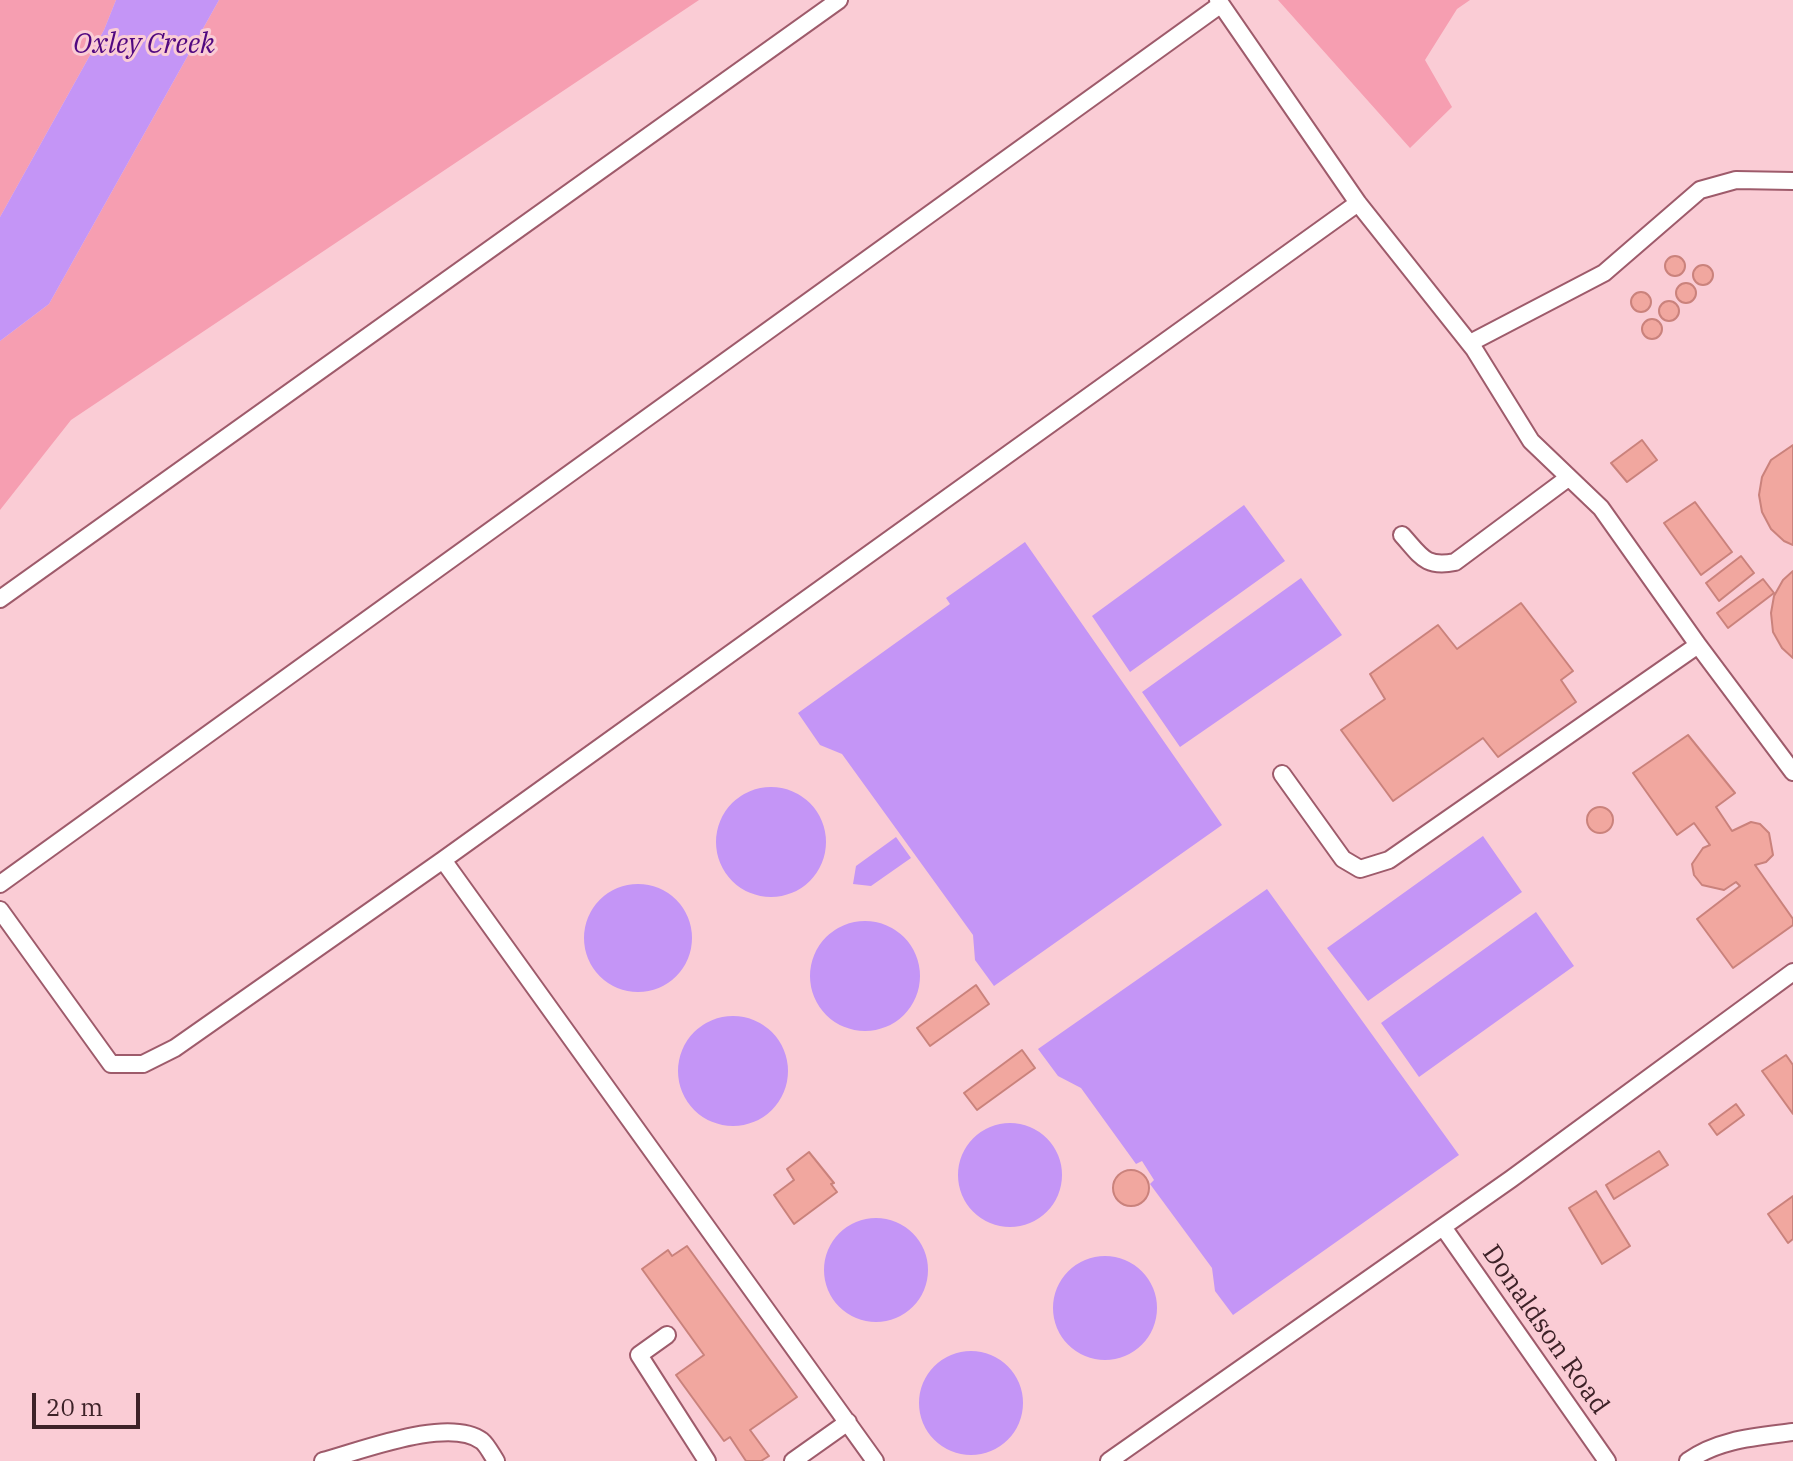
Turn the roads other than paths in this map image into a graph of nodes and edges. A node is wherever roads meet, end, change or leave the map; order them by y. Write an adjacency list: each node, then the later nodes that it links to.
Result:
1 (839, 0): 8 (lane)
2 (1219, 2): 4 (lane); 13 (lane)
3 (1793, 181): 5 (lane)
4 (1358, 203): 5 (lane); 12 (lane)
5 (1470, 343): 6 (lane)
6 (1568, 478): 7 (lane); 9 (lane)
7 (1402, 535)
8 (0, 599)
9 (1698, 645): 10 (lane); 11 (lane)
10 (1793, 772)
11 (1282, 774)
12 (443, 860): 14 (lane); 18 (lane)
13 (0, 884)
14 (0, 910)
15 (1793, 972): 16 (lane)
16 (1443, 1227): 26 (lane); 27 (lane, Donaldson Road)
17 (667, 1335): 23 (lane)
18 (848, 1422): 24 (lane); 25 (lane)
19 (1793, 1432): 28 (lane)
20 (349, 1458): 21 (lane); 22 (lane)
21 (323, 1461)
22 (496, 1461)
23 (707, 1461)
24 (793, 1461)
25 (875, 1461)
26 (1109, 1461)
27 (1607, 1461)
28 (1688, 1461)

